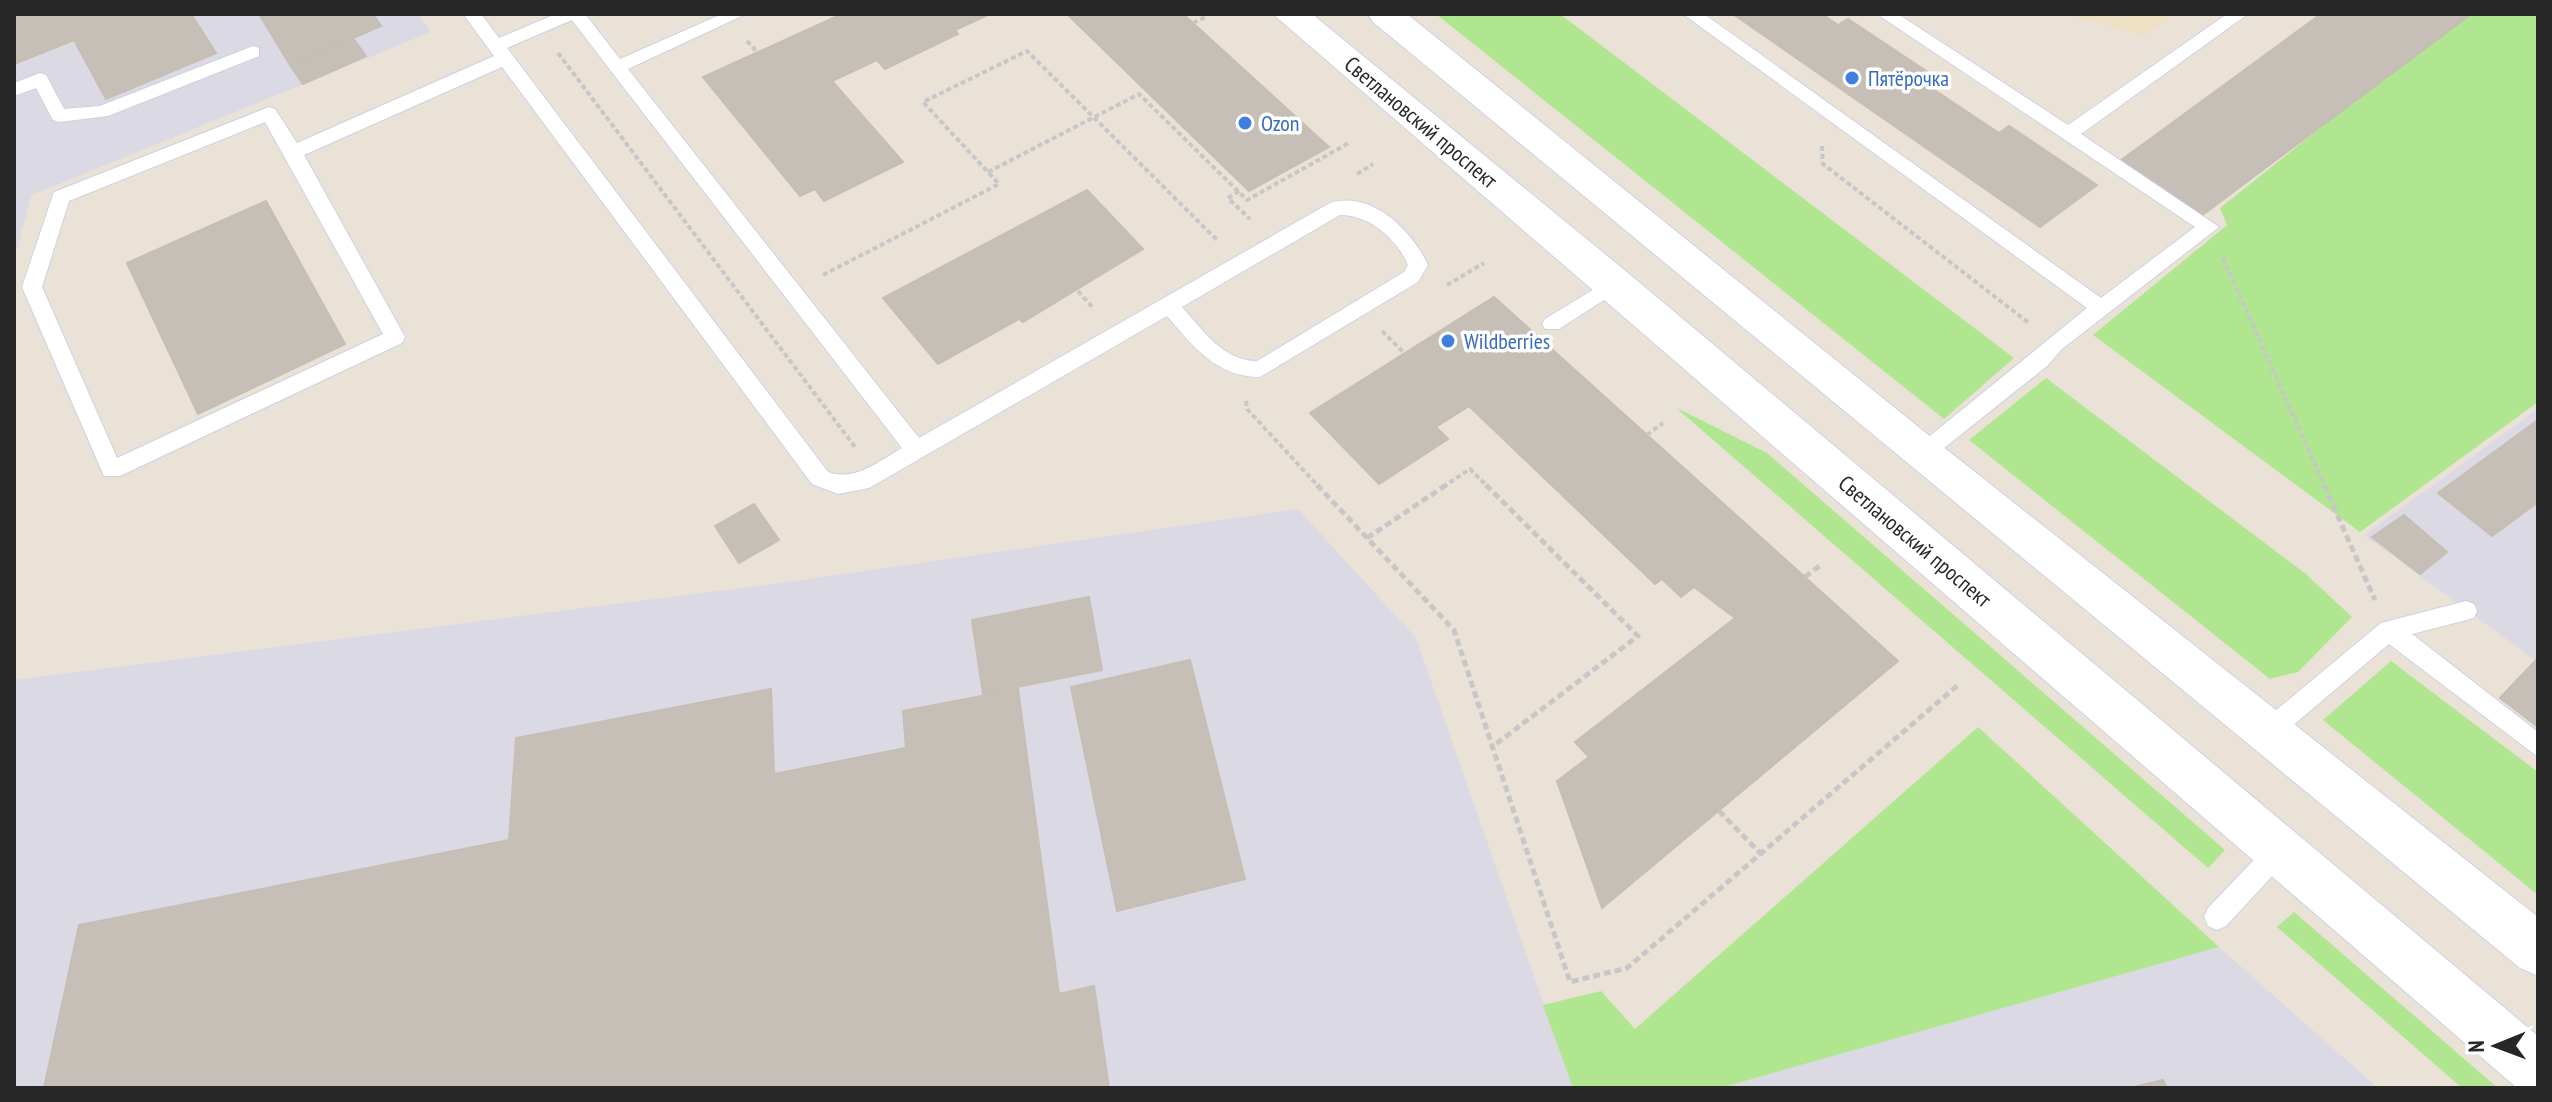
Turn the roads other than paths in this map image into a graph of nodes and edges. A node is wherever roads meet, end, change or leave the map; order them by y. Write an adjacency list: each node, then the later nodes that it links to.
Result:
1 (472, 14): 10 (lane)
2 (573, 14): 10 (lane); 11 (lane)
3 (737, 14): 11 (lane)
4 (1290, 14): 15 (main road, Светлановский проспект)
5 (1385, 14): 20 (main road)
6 (1692, 14): 17 (lane)
7 (1886, 14): 13 (lane)
8 (2239, 14): 13 (lane)
9 (253, 52): 12 (lane)
10 (501, 52): 14 (lane); 19 (lane)
11 (617, 67): 19 (lane)
12 (14, 90)
13 (2068, 134): 17 (lane)
14 (293, 152): 14 (lane)
15 (1614, 284): 18 (lane); 25 (main road, Светлановский проспект)
16 (1169, 305): 16 (lane); 19 (lane)
17 (2102, 309): 20 (lane)
18 (1552, 324)
19 (916, 450)
20 (1922, 454): 23 (main road)
21 (2466, 611): 22 (lane)
22 (2389, 630): 23 (lane); 24 (lane)
23 (2270, 730): 27 (main road)
24 (2538, 746)
25 (2279, 851): 26 (lane); 28 (main road, Светлановский проспект)
26 (2217, 917)
27 (2538, 950)
28 (2538, 1071)

